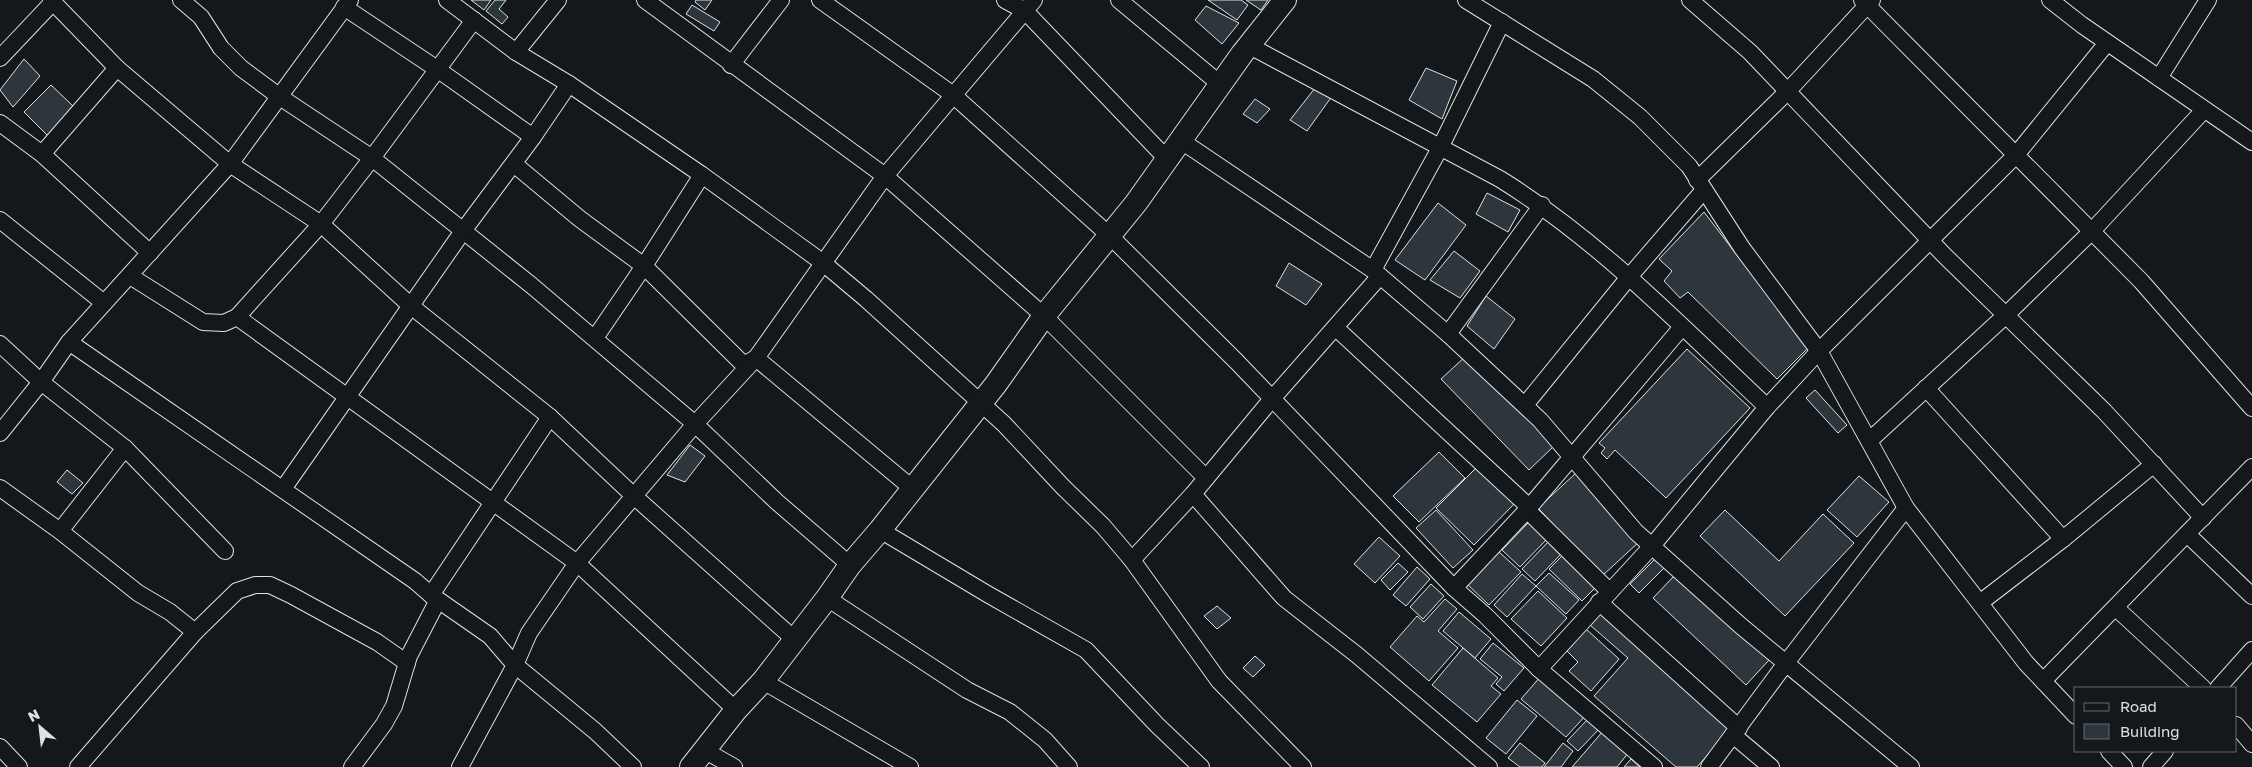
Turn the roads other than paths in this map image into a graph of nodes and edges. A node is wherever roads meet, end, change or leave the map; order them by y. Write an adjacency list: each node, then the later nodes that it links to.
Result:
1 (181, 0): 32 (street)
2 (447, 0): 18 (street)
3 (558, 0): 22 (street)
4 (645, 0): 24 (street)
5 (781, 0): 24 (street)
6 (820, 0): 31 (street)
7 (1005, 0): 17 (street)
8 (1119, 0): 29 (street)
9 (1285, 0): 21 (street)
10 (1466, 0): 19 (street)
11 (1690, 0): 30 (street)
12 (2050, 0): 20 (street)
13 (52, 1): 23 (street); 25 (street)
14 (1867, 2): 30 (street); 40 (street)
15 (2201, 3): 27 (street)
16 (347, 4): 26 (street); 32 (street)
17 (1029, 6): 31 (street); 42 (street)
18 (474, 20): 22 (street); 26 (street)
19 (1502, 22): 38 (street); 47 (street)
20 (2107, 43): 27 (street); 40 (street)
21 (1248, 45): 29 (street); 38 (street)
22 (516, 52): 28 (street)
23 (0, 58)
24 (731, 65): 46 (street)
25 (117, 68): 39 (street); 43 (street)
26 (438, 68): 35 (street); 41 (street)
27 (2159, 78): 33 (street)
28 (570, 84): 35 (street); 45 (street)
29 (1220, 84): 36 (street)
30 (1787, 92): 47 (street); 54 (street)
31 (952, 94): 46 (street); 53 (street)
32 (280, 97): 41 (street); 43 (street)
33 (2204, 110): 37 (street); 52 (street)
34 (0, 123): 39 (street)
35 (533, 138): 44 (street)
36 (1180, 140): 42 (street); 58 (street)
37 (2252, 142)
38 (1440, 148): 48 (street); 58 (street)
39 (42, 154): 55 (street)
40 (2016, 154): 52 (street); 54 (street)
41 (372, 158): 50 (street); 51 (street)
42 (1166, 158): 53 (street)
43 (230, 164): 50 (street); 55 (street)
44 (514, 164): 51 (street); 57 (street)
45 (702, 175): 56 (street); 57 (street)
46 (885, 176): 56 (street); 64 (street)
47 (1701, 185): 60 (street); 72 (street)
48 (1542, 206): 60 (street); 68 (street)
49 (0, 220): 61 (street)
50 (321, 224): 62 (street); 65 (street)
51 (464, 230): 62 (street); 69 (street)
52 (2092, 231): 63 (street); 81 (street)
53 (1110, 236): 64 (street); 77 (street)
54 (1930, 241): 63 (street); 72 (street)
55 (150, 253): 59 (street)
56 (822, 262): 73 (street); 78 (street)
57 (644, 266): 69 (street); 73 (street)
58 (1376, 273): 67 (street); 68 (street)
59 (130, 276): 61 (street); 65 (street)
60 (1629, 278): 66 (street); 79 (street)
61 (104, 304): 70 (street)
62 (411, 306): 76 (street); 82 (street)
63 (2006, 315): 75 (street); 88 (street)
64 (1044, 316): 78 (street); 90 (street)
65 (237, 317): 76 (street)
66 (1682, 327): 80 (street); 87 (street)
67 (1336, 328): 77 (street); 97 (street)
68 (1448, 334): 79 (street)
69 (595, 338): 83 (street)
70 (69, 342): 74 (street); 92 (street)
71 (0, 344): 74 (street)
72 (1819, 351): 80 (street); 85 (street)
73 (756, 358): 83 (street); 93 (street)
74 (42, 382): 84 (street); 86 (street)
75 (1926, 388): 85 (street); 103 (street)
76 (346, 397): 92 (street); 96 (street)
77 (1271, 400): 90 (street); 109 (street)
78 (981, 404): 93 (street); 106 (street)
79 (1525, 405): 87 (street)
80 (1767, 407): 104 (street)
81 (2252, 408)
82 (550, 416): 95 (street); 96 (street)
83 (695, 424): 95 (street); 108 (street)
84 (0, 433)
85 (1870, 440): 98 (street)
86 (125, 448): 101 (street); 105 (street)
87 (1571, 456): 97 (street); 104 (street)
88 (2154, 464): 99 (street); 103 (street)
89 (2252, 467): 99 (street)
90 (1206, 478): 94 (street)
91 (0, 488): 101 (street)
92 (283, 489): 112 (street)
93 (913, 489): 100 (street)
94 (1193, 494): 106 (street); 146 (street)
95 (634, 497): 107 (street); 117 (street)
96 (492, 503): 107 (street); 112 (street)
97 (1528, 508): 109 (street); 110 (street)
98 (1906, 508): 114 (street); 120 (street)
99 (2203, 518): 102 (street)
100 (880, 530): 108 (street); 144 (street)
101 (60, 531): 116 (street)
102 (2187, 534): 111 (street); 115 (street)
103 (2063, 540): 114 (street)
104 (1652, 546): 110 (street); 120 (street)
105 (225, 551)
106 (1132, 560): 145 (street)
107 (577, 564): 121 (street); 127 (street)
108 (850, 564): 113 (street)
109 (1454, 588): 122 (street)
110 (1604, 596): 122 (street); 130 (street)
111 (2252, 596)
112 (434, 598): 119 (street); 121 (street)
113 (827, 598): 117 (street); 143 (street)
114 (1981, 602): 124 (street)
115 (2116, 608): 124 (street); 125 (street)
116 (195, 632): 119 (street); 137 (street)
117 (794, 639): 123 (street)
118 (2252, 650): 126 (street)
119 (407, 663): 138 (street)
120 (1786, 663): 130 (street); 150 (street)
121 (515, 665): 139 (street); 140 (street)
122 (1539, 669): 147 (street)
123 (763, 681): 127 (street); 142 (street)
124 (2043, 681): 128 (street)
125 (2202, 687)
126 (2219, 687)
127 (736, 710): 135 (street)
128 (2074, 714)
129 (2237, 726): 131 (street)
130 (1736, 732): 148 (street); 149 (street)
131 (2252, 744)
132 (0, 747): 136 (street)
133 (2109, 752): 151 (street)
134 (2164, 752): 152 (street)
135 (698, 759): 141 (street)
136 (19, 767)
137 (78, 767)
138 (352, 767)
139 (460, 767)
140 (633, 767)
141 (734, 767)
142 (910, 767)
143 (1068, 767)
144 (1200, 767)
145 (1303, 767)
146 (1489, 767)
147 (1654, 767)
148 (1709, 767)
149 (1771, 767)
150 (1910, 767)
151 (2124, 767)
152 (2151, 767)

